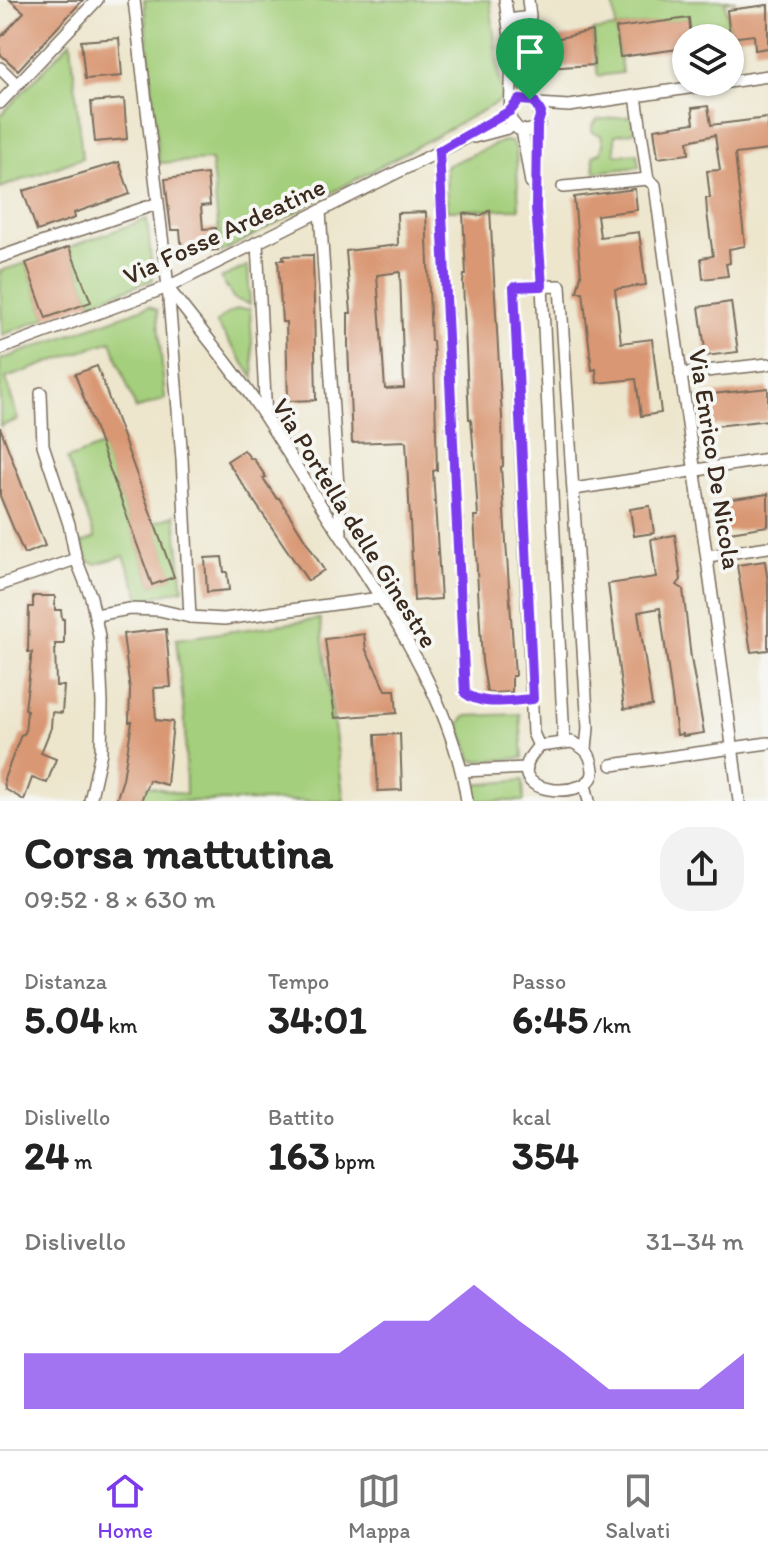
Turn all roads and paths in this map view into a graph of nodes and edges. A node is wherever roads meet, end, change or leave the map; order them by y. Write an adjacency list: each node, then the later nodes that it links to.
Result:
1 (97, 0): 9 (street)
2 (134, 0): 21 (street)
3 (505, 0): 5 (street)
4 (528, 0): 5 (street)
5 (508, 20): 6 (street)
6 (512, 52): 11 (street); 14 (street)
7 (0, 68): 9 (street)
8 (768, 76): 10 (street)
9 (17, 85): 12 (street)
10 (636, 96): 13 (street); 19 (street, Via Enrico De Nicola)
11 (533, 102): 13 (street); 14 (street); 15 (street)
12 (0, 103)
13 (569, 106): 15 (street)
14 (511, 109): 16 (street); 17 (street)
15 (539, 122): 16 (street); 22 (street)
16 (518, 128): 17 (street); 22 (street)
17 (462, 140): 18 (street, Via Fosse Ardeatine)
18 (439, 151): 23 (street, Via Fosse Ardeatine); 44 (street)
19 (648, 179): 20 (street); 30 (street, Via Enrico De Nicola)
20 (563, 187)
21 (156, 204): 25 (street); 27 (street)
22 (536, 208): 26 (street)
23 (320, 211): 24 (street, Via Fosse Ardeatine); 36 (street)
24 (257, 242): 27 (street, Via Fosse Ardeatine); 32 (street)
25 (0, 257)
26 (542, 286): 35 (street); 44 (street); 45 (street)
27 (168, 287): 28 (street, Via Fosse Ardeatine); 32 (street, Via Portella delle Ginestre); 43 (street)
28 (0, 349)
29 (768, 364): 30 (street)
30 (680, 374): 34 (street, Via Enrico De Nicola)
31 (41, 393): 39 (street)
32 (266, 419): 36 (street, Via Portella delle Ginestre)
33 (768, 459): 34 (street)
34 (694, 470): 35 (street); 38 (street, Via Enrico De Nicola)
35 (574, 489): 49 (street)
36 (341, 537): 41 (street, Via Portella delle Ginestre)
37 (768, 547): 38 (street)
38 (708, 556): 48 (street, Via Enrico De Nicola)
39 (76, 559): 40 (street); 42 (street)
40 (0, 585)
41 (380, 598): 43 (street); 52 (street, Via Portella delle Ginestre)
42 (96, 615): 43 (street); 57 (street)
43 (190, 617)
44 (533, 699): 47 (street)
45 (564, 742): 47 (street); 49 (street)
46 (768, 743): 48 (street)
47 (539, 746): 51 (street)
48 (732, 748): 50 (street); 59 (street, Via Enrico De Nicola)
49 (589, 753): 50 (street); 53 (street)
50 (612, 765): 53 (street)
51 (527, 768): 52 (street); 55 (street)
52 (463, 771): 58 (street, Via Portella delle Ginestre)
53 (594, 776): 54 (street)
54 (588, 795): 56 (street)
55 (543, 798): 56 (street)
56 (566, 798)
57 (90, 801)
58 (467, 801)
59 (739, 801)

